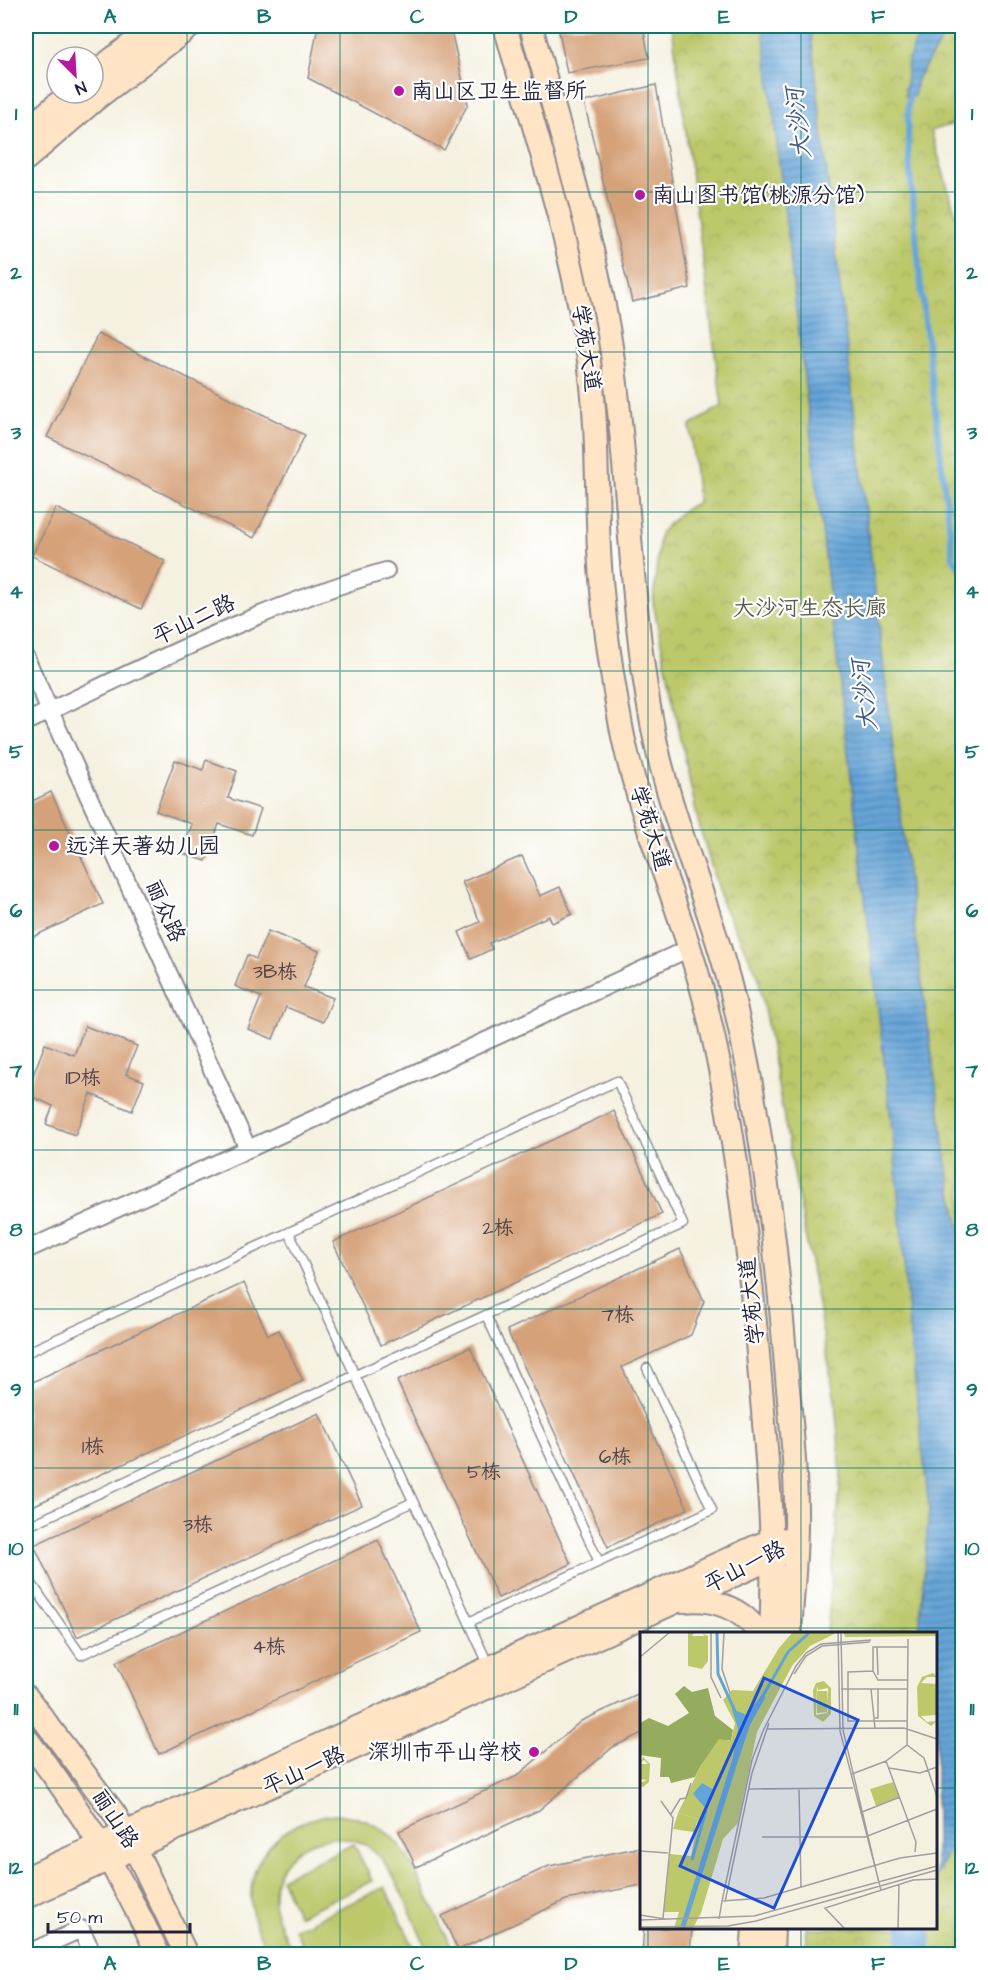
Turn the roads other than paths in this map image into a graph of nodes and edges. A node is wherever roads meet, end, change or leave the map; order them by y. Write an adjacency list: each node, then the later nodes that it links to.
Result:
1 (156, 26): 5 (street)
2 (191, 26): 8 (street)
3 (506, 26): 13 (street, 学苑大道)
4 (531, 26): 23 (street, 学苑大道)
5 (105, 65)
6 (56, 105): 7 (street)
7 (26, 131)
8 (26, 159)
9 (386, 571): 11 (street, 平山二路)
10 (26, 658): 11 (street, 丽众路)
11 (49, 711): 12 (street, 平山二路); 14 (street, 丽众路)
12 (26, 722)
13 (690, 948): 14 (street); 23 (street, 学苑大道)
14 (248, 1149): 16 (street)
15 (289, 1232): 17 (lane); 18 (lane); 20 (lane)
16 (26, 1250)
17 (486, 1315): 20 (lane); 24 (lane)
18 (26, 1353)
19 (647, 1368): 24 (lane)
20 (355, 1375): 21 (lane); 22 (lane)
21 (413, 1502): 25 (lane); 27 (lane)
22 (26, 1527)
23 (781, 1546): 26 (street, 平山一路); 29 (street, 学苑大道); 30 (street, 学苑大道); 31 (street, 平山一路)
24 (599, 1562): 27 (lane)
25 (26, 1575)
26 (671, 1604): 28 (street); 31 (street, 平山一路)
27 (469, 1622): 31 (lane)
28 (757, 1632)
29 (771, 1632)
30 (790, 1632)
31 (493, 1675): 34 (street, 平山一路)
32 (26, 1696): 34 (street, 丽山路)
33 (26, 1738): 35 (street, 丽山路)
34 (129, 1840): 35 (street, 平山一路); 43 (street, 丽山路)
35 (105, 1851): 36 (street, 平山一路); 37 (street, 平山一路); 42 (street, 丽山路)
36 (26, 1878)
37 (26, 1897)
38 (754, 1929): 44 (street)
39 (773, 1929): 45 (street)
40 (26, 1954): 41 (street)
41 (93, 1954)
42 (158, 1954)
43 (186, 1954)
44 (752, 1954)
45 (772, 1954)

